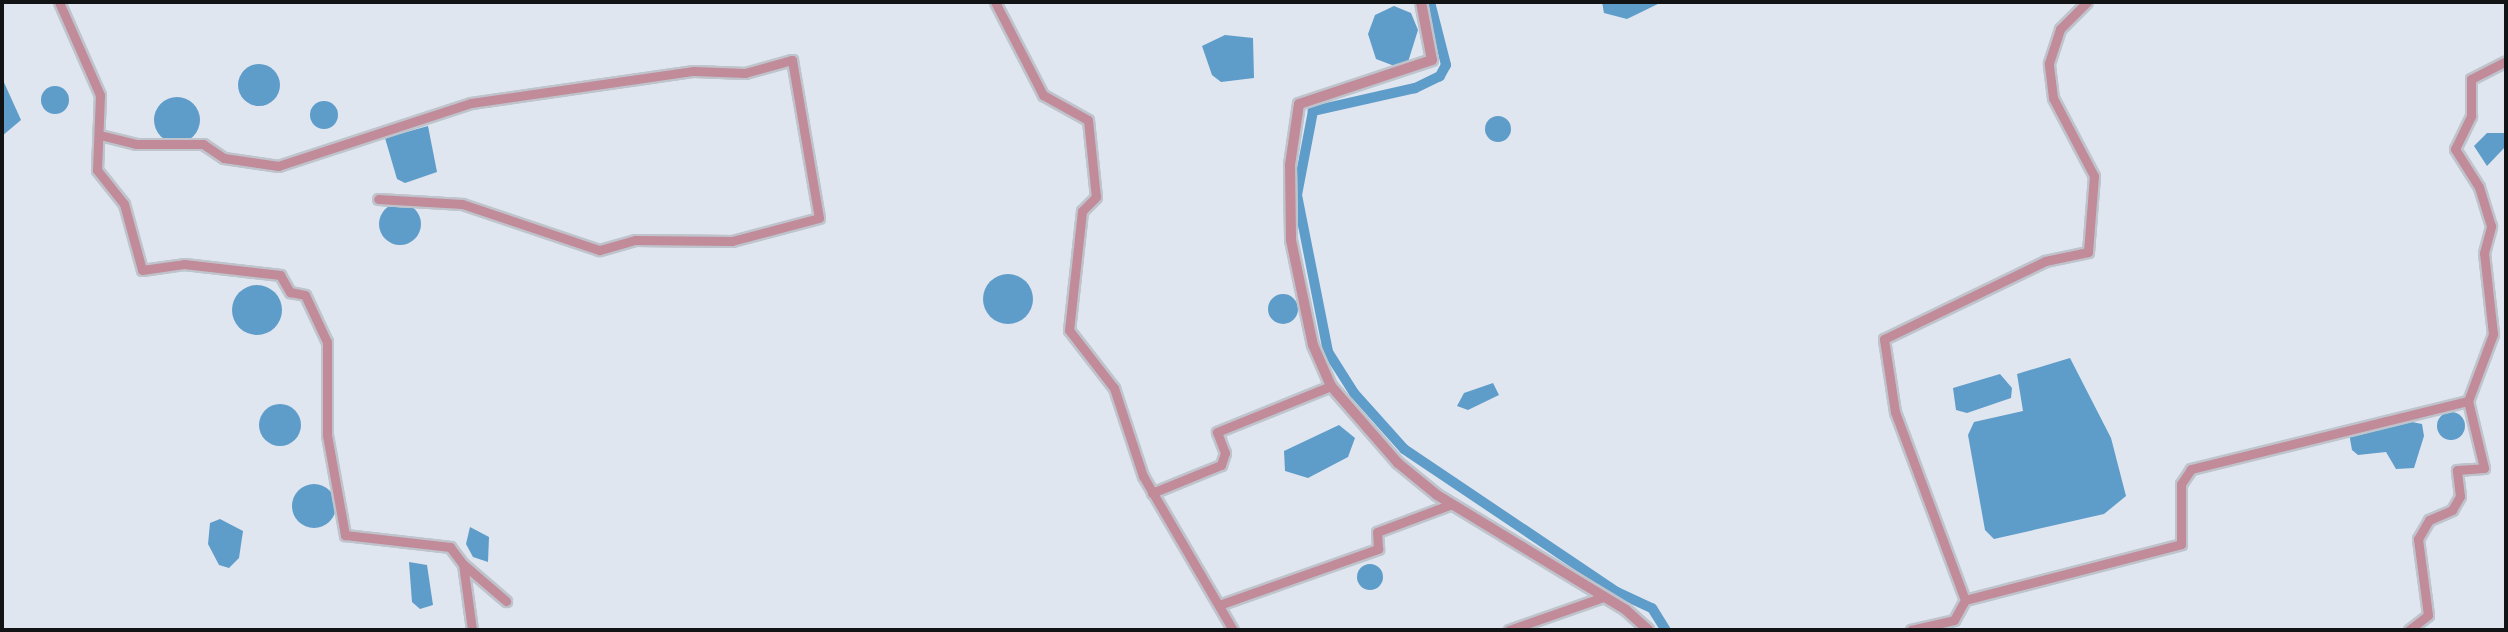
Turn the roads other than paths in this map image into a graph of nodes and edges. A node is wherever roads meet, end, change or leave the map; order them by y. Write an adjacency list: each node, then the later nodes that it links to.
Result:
1 (59, 2): 6 (street)
2 (995, 2): 10 (street)
3 (1421, 2): 8 (street)
4 (2087, 2): 14 (street)
5 (2506, 61): 9 (street)
6 (100, 135): 7 (street); 12 (street)
7 (378, 199)
8 (1331, 386): 10 (street); 11 (street)
9 (2468, 401): 14 (street); 22 (street)
10 (1152, 493): 16 (street)
11 (1452, 504): 13 (street); 16 (street)
12 (463, 564): 15 (street); 17 (street)
13 (1603, 597): 19 (street); 20 (street)
14 (1965, 600): 21 (street)
15 (506, 601)
16 (1219, 605): 18 (street)
17 (472, 630)
18 (1233, 630)
19 (1509, 630)
20 (1648, 630)
21 (1910, 630)
22 (2409, 630)

